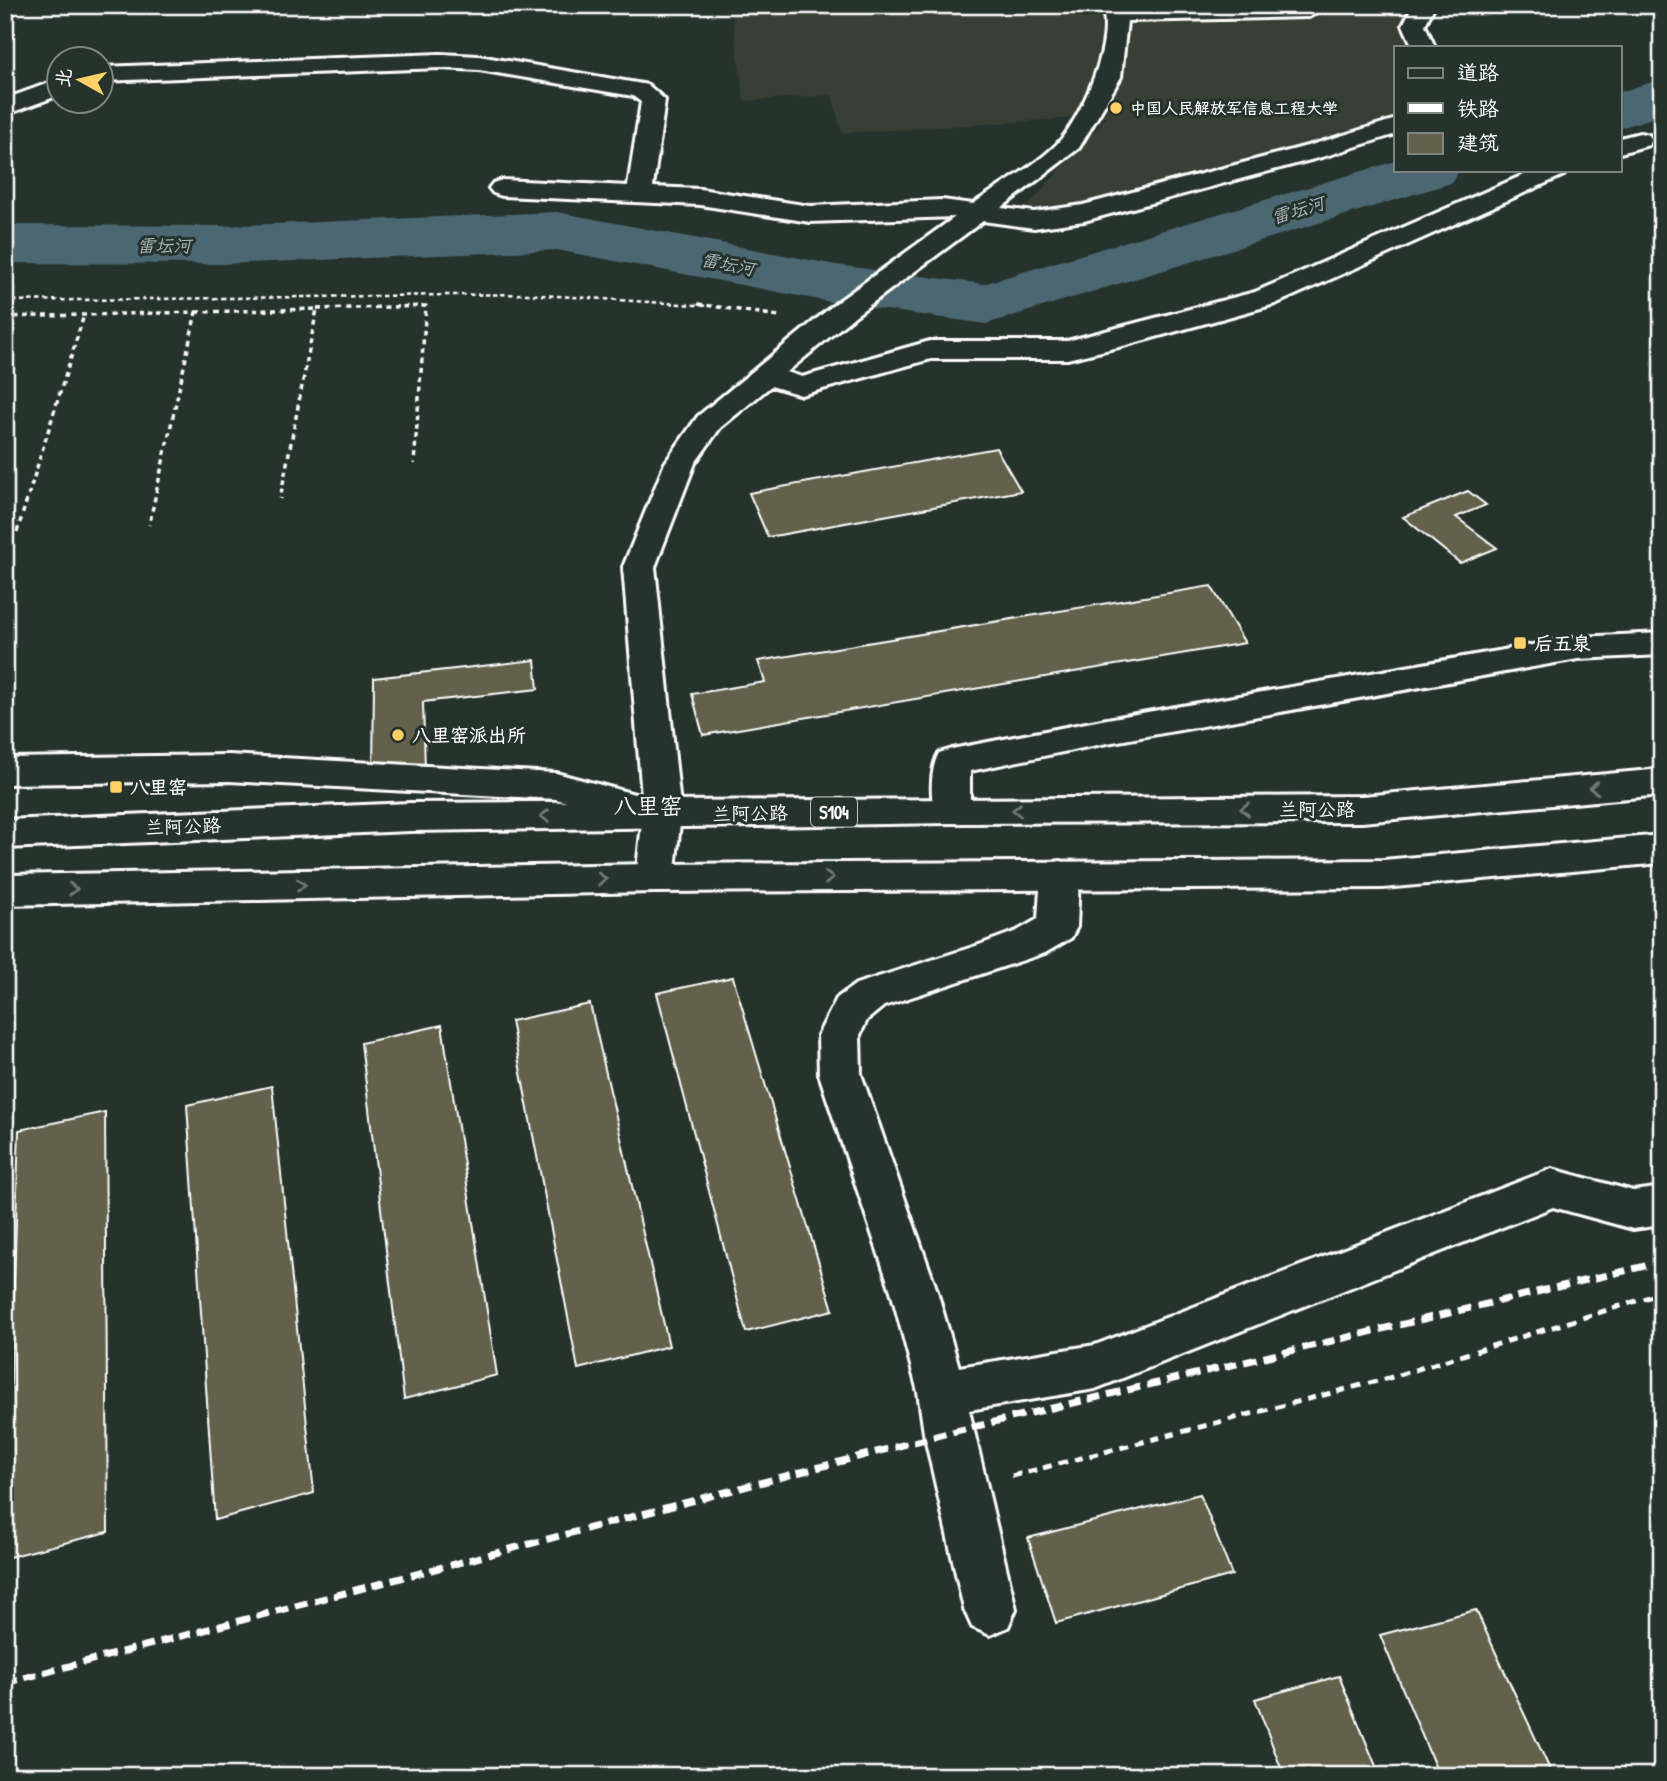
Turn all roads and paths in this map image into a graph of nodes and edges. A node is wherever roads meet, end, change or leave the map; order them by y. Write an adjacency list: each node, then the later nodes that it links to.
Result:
1 (1318, 5): 3 (main road)
2 (1424, 5): 4 (main road)
3 (1114, 10): 12 (main road)
4 (1424, 46)
5 (116, 73): 11 (main road)
6 (46, 92): 7 (main road)
7 (5, 108)
8 (1394, 127): 12 (main road)
9 (1550, 172): 19 (main road)
10 (502, 188): 11 (main road)
11 (639, 196): 12 (main road)
12 (977, 214): 19 (main road)
13 (5, 301): 15 (path)
14 (317, 309): 16 (path); 20 (path); 21 (path)
15 (758, 311)
16 (196, 312): 17 (path); 22 (path)
17 (83, 315): 18 (path); 23 (path)
18 (5, 317)
19 (766, 375): 28 (main road)
20 (414, 464)
21 (280, 499)
22 (149, 525)
23 (17, 532)
24 (1662, 644): 27 (main road)
25 (5, 771): 28 (main road)
26 (1662, 782): 27 (main road, 兰阿公路 / S104, one-way to 27)
27 (951, 810): 28 (main road, 兰阿公路 / S104)
28 (662, 815): 29 (main road, 兰阿公路 / S104, one-way to 29); 32 (main road)
29 (5, 834)
30 (1662, 849): 31 (main road)
31 (1060, 875): 32 (main road, one-way to 31); 36 (main road)
32 (655, 878): 33 (main road, one-way to 32)
33 (5, 890)
34 (1662, 1206): 36 (main road)
35 (1662, 1293): 37 (path)
36 (942, 1392): 37 (main road)
37 (961, 1489): 38 (main road)
38 (990, 1609)

